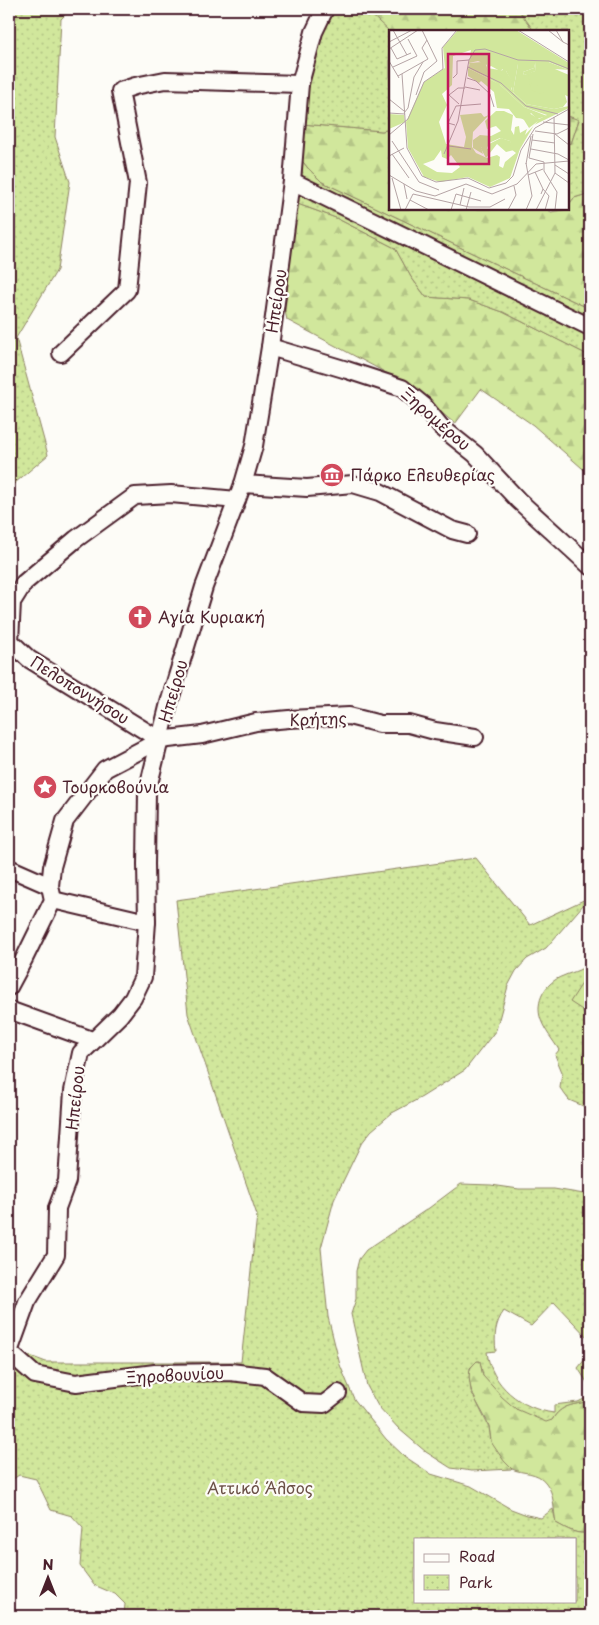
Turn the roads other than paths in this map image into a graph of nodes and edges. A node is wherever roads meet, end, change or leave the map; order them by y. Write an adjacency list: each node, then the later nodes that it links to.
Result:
1 (325, 9): 2 (street, Ηπείρου)
2 (300, 84): 3 (street, Ηπείρου); 6 (street)
3 (292, 181): 4 (street); 5 (street, Ηπείρου)
4 (590, 327)
5 (270, 347): 7 (street, Ηπείρου); 10 (street, Ξηρομέρου)
6 (61, 353)
7 (243, 484): 8 (street, Ηπείρου); 9 (street)
8 (237, 500): 12 (street, Ηπείρου); 12 (street, Πελοποννήσου)
9 (467, 534)
10 (590, 566)
11 (475, 737): 12 (street, Κρήτης)
12 (160, 740): 14 (street); 15 (street, Ηπείρου)
13 (9, 868): 14 (street)
14 (51, 893): 15 (street); 16 (street)
15 (147, 922): 18 (street, Ηπείρου)
16 (9, 987)
17 (9, 1010): 18 (street)
18 (92, 1040): 19 (street, Ηπείρου)
19 (9, 1352): 20 (street, Ξηροβουνίου)
20 (338, 1393)

